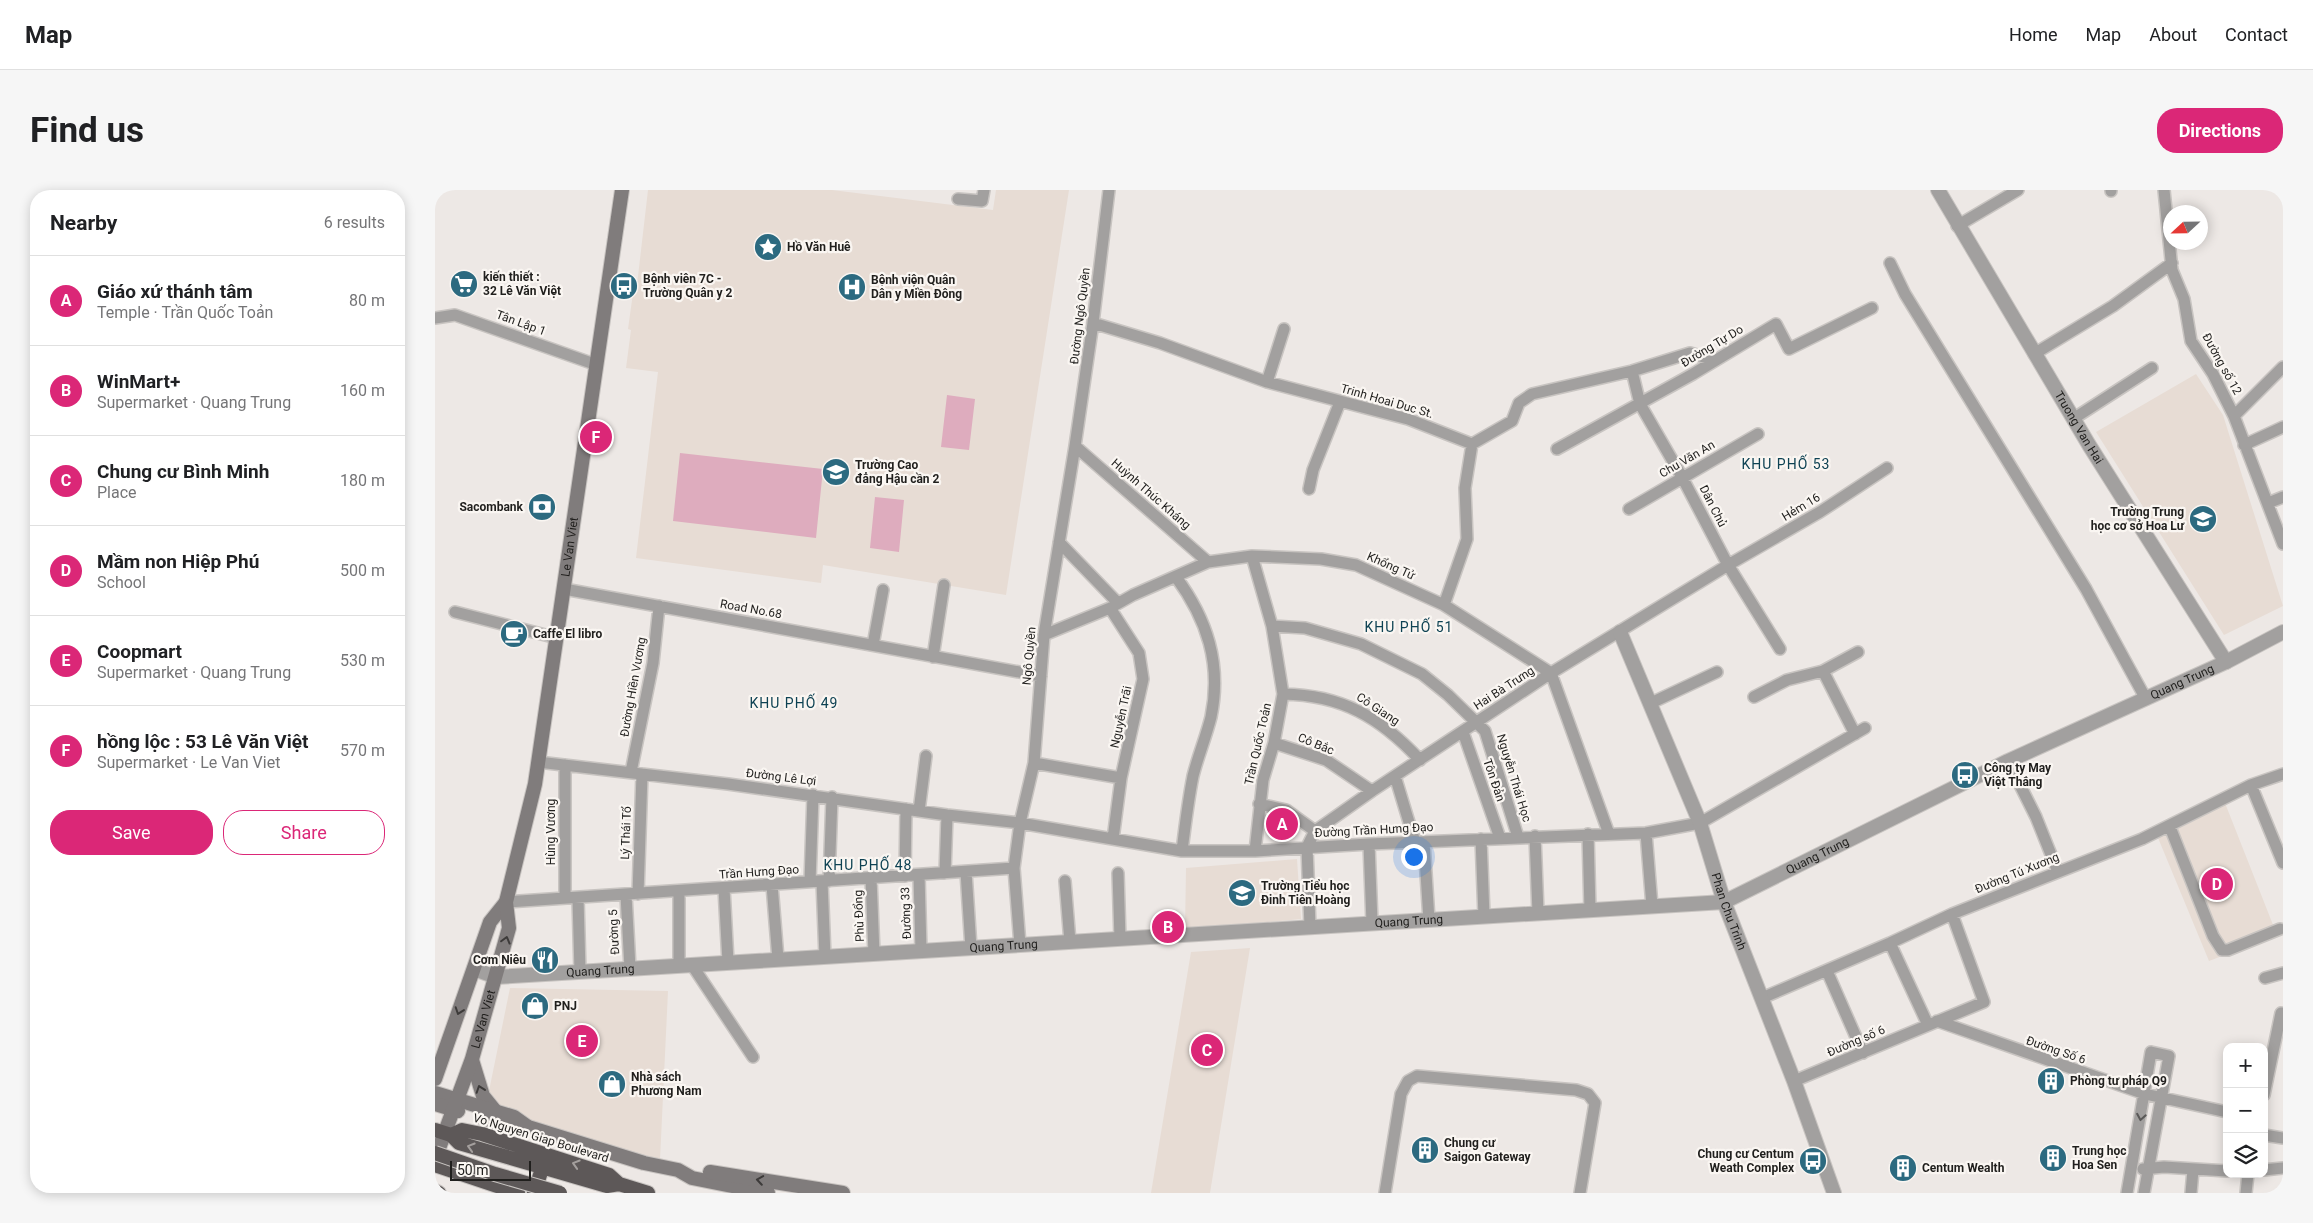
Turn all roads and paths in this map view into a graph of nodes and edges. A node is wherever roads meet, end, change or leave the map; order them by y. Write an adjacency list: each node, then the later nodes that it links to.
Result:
1 (622, 190): 17 (main road, Le Van Viet)
2 (984, 190): 7 (street)
3 (1109, 190): 13 (street, Đường Ngô Quyền)
4 (1938, 190): 8 (street, Truong Van Hai)
5 (2018, 190): 8 (street)
6 (2164, 190): 10 (street, Đường số 12)
7 (958, 199)
8 (1957, 226): 15 (street, Truong Van Hai)
9 (1890, 263): 67 (street)
10 (2172, 263): 15 (street); 24 (street, Đường số 12)
11 (1871, 308): 16 (street, Đường Tự Do)
12 (435, 318): 17 (street, Tân Lập 1)
13 (1093, 323): 21 (street, Trinh Hoai Duc St.); 30 (street, Đường Ngô Quyền)
14 (1284, 329): 21 (street)
15 (2034, 354): 25 (street, Truong Van Hai)
16 (1714, 360): 20 (street); 23 (street, Đường Tự Do)
17 (597, 365): 45 (main road, Le Van Viet)
18 (2283, 367): 24 (street)
19 (2152, 368): 25 (street)
20 (1632, 371): 23 (street, Dân Chủ); 28 (street)
21 (1267, 382): 22 (street, Trinh Hoai Duc St.)
22 (1340, 402): 28 (street, Trinh Hoai Duc St.); 34 (street)
23 (1640, 404): 31 (street, Đường Tự Do); 33 (street, Dân Chủ)
24 (2234, 416): 29 (street, Đường số 12)
25 (2073, 419): 60 (street, Truong Van Hai)
26 (2283, 427): 29 (street)
27 (1759, 434): 33 (street, Chu Văn An)
28 (1471, 444): 48 (street)
29 (2244, 445): 36 (street, Đường số 12)
30 (1075, 446): 38 (street, Ngô Quyền); 41 (street, Huỳnh Thúc Kháng)
31 (1557, 449)
32 (1887, 468): 42 (street, Hẻm 16)
33 (1682, 478): 37 (street, Chu Văn An); 42 (street, Dân Chủ)
34 (1309, 489)
35 (2283, 497): 36 (street)
36 (2268, 503): 39 (street, Đường số 12)
37 (1629, 509)
38 (1059, 542): 47 (street, Nguyễn Trãi); 54 (street, Ngô Quyền)
39 (2283, 544)
40 (1252, 556): 41 (street, Khổng Tử); 48 (street, Khổng Tử); 51 (street, Trần Quốc Toản)
41 (1208, 562): 43 (street, Khổng Tử)
42 (1728, 565): 52 (street, Hai Bà Trưng); 57 (street, Dân Chủ)
43 (1176, 577): 47 (street, Khổng Tử); 105 (street)
44 (944, 585): 59 (street)
45 (564, 589): 49 (street, Road No.68); 55 (main road, Le Van Viet)
46 (883, 590): 56 (street)
47 (1113, 605): 54 (street, Khổng Tử); 81 (street, Nguyễn Trãi)
48 (1444, 605): 63 (street, Khổng Tử)
49 (659, 606): 56 (street, Road No.68); 78 (street, Đường Hiền Vương)
50 (455, 612): 55 (street)
51 (1273, 626): 65 (street, Trần Quốc Toản); 69 (street, Nguyễn Thái Học)
52 (1620, 632): 63 (street, Hai Bà Trưng); 68 (street, Phan Chu Trinh)
53 (2283, 632): 60 (street, Quang Trung)
54 (1044, 635): 64 (street, Ngô Quyền)
55 (557, 638): 75 (main road, Le Van Viet)
56 (873, 645): 59 (street, Road No.68)
57 (1780, 649)
58 (1858, 652): 61 (street)
59 (933, 657): 64 (street, Road No.68)
60 (2226, 662): 67 (street, Quang Trung)
61 (1823, 671): 66 (street); 91 (street, Đường Trần Hưng Đạo)
62 (1717, 672): 68 (street)
63 (1551, 673): 69 (street, Hai Bà Trưng); 96 (street)
64 (1041, 676): 76 (street, Ngô Quyền)
65 (1283, 694): 71 (street, Trần Quốc Toản); 73 (street, Cô Giang)
66 (1754, 697)
67 (2147, 699): 74 (street, Quang Trung)
68 (1651, 703): 91 (street, Phan Chu Trinh)
69 (1476, 723): 70 (street, Hai Bà Trưng); 98 (street, Nguyễn Thái Học)
70 (1463, 732): 73 (street, Hai Bà Trưng); 99 (street, Tôn Đản)
71 (1274, 743): 83 (street, Cô Bắc); 86 (street, Trần Quốc Toản)
72 (927, 756): 88 (street)
73 (1420, 760): 80 (street, Hai Bà Trưng)
74 (2008, 761): 110 (street); 126 (street, Quang Trung)
75 (539, 762): 77 (street, Đường Lê Lợi); 125 (main road, Le Van Viet)
76 (1034, 763): 81 (street); 90 (street, Ngô Quyền)
77 (565, 765): 78 (street, Đường Lê Lợi); 123 (street, Hùng Vương)
78 (636, 773): 84 (street, Đường Lê Lợi); 122 (street, Lý Thái Tổ)
79 (2283, 774): 82 (street, Đường Tú Xương)
80 (1395, 776): 83 (street, Hai Bà Trưng); 102 (street)
81 (1121, 778): 100 (street, Nguyễn Trãi)
82 (2251, 785): 92 (street, Đường Tú Xương); 107 (street)
83 (1371, 791): 93 (street, Hai Bà Trưng)
84 (813, 795): 85 (street, Đường Lê Lợi); 116 (street)
85 (832, 798): 87 (street, Đường Lê Lợi); 116 (street)
86 (1259, 804): 93 (street); 106 (street, Trần Quốc Toản)
87 (906, 809): 88 (street, Đường Lê Lợi); 114 (street)
88 (919, 811): 89 (street, Đường Lê Lợi)
89 (947, 815): 90 (street, Đường Lê Lợi); 111 (street)
90 (1020, 823): 100 (street, Đường Trần Hưng Đạo); 108 (street, Ngô Quyền)
91 (1700, 823): 94 (street, Đường Trần Hưng Đạo); 126 (street, Phan Chu Trinh)
92 (2170, 827): 110 (street, Đường Tú Xương); 135 (street)
93 (1315, 831): 104 (street, Hai Bà Trưng)
94 (1646, 833): 96 (street, Đường Trần Hưng Đạo); 127 (street)
95 (1588, 834): 96 (street, Đường Trần Hưng Đạo); 97 (street, Đường Trần Hưng Đạo); 128 (street)
96 (1609, 834)
97 (1535, 836): 98 (street, Đường Trần Hưng Đạo); 129 (street)
98 (1518, 837): 99 (street, Đường Trần Hưng Đạo)
99 (1500, 838): 101 (street, Đường Trần Hưng Đạo)
100 (1113, 839): 105 (street, Đường Trần Hưng Đạo)
101 (1481, 839): 102 (street, Đường Trần Hưng Đạo); 131 (street)
102 (1419, 842): 103 (street, Đường Trần Hưng Đạo); 132 (street)
103 (1369, 844): 104 (street, Đường Trần Hưng Đạo); 133 (street)
104 (1307, 847): 106 (street, Đường Trần Hưng Đạo); 134 (street)
105 (1182, 851): 106 (street, Đường Trần Hưng Đạo)
106 (1255, 851)
107 (2283, 863)
108 (1014, 868): 109 (street, Trần Hưng Đạo); 139 (street, Ngô Quyền)
109 (966, 872): 111 (street, Trần Hưng Đạo); 140 (street)
110 (2058, 872): 130 (street, Đường Tú Xương)
111 (945, 873): 113 (street, Trần Hưng Đạo)
112 (1118, 873): 136 (street)
113 (919, 875): 114 (street, Trần Hưng Đạo); 141 (street, Đường 33)
114 (905, 876): 115 (street, Trần Hưng Đạo)
115 (871, 878): 116 (street, Trần Hưng Đạo); 142 (street, Phù Đổng)
116 (820, 881): 118 (street, Trần Hưng Đạo); 143 (street)
117 (1065, 881): 137 (street)
118 (771, 885): 119 (street, Trần Hưng Đạo); 144 (street)
119 (725, 888): 120 (street, Trần Hưng Đạo); 145 (street)
120 (679, 891): 122 (street, Trần Hưng Đạo); 146 (street)
121 (626, 894): 122 (street, Trần Hưng Đạo); 124 (street, Trần Hưng Đạo); 147 (street, Đường 5)
122 (638, 894)
123 (565, 898): 124 (street, Trần Hưng Đạo); 125 (street, Trần Hưng Đạo)
124 (578, 898): 150 (street)
125 (506, 902): 148 (main road, Le Van Viet); 152 (main road, Le Van Viet, one-way to 125)
126 (1724, 902): 127 (street, Quang Trung); 154 (street, Phan Chu Trinh)
127 (1652, 906): 128 (street, Quang Trung)
128 (1590, 910): 129 (street, Quang Trung)
129 (1538, 913): 131 (street, Quang Trung)
130 (1952, 914): 138 (street, Đường Tú Xương); 156 (street, Đường số 6)
131 (1484, 916): 132 (street, Quang Trung)
132 (1429, 920): 133 (street, Quang Trung)
133 (1372, 923): 134 (street, Quang Trung)
134 (1310, 927): 136 (street, Quang Trung)
135 (2280, 929)
136 (1120, 939): 137 (street, Quang Trung)
137 (1070, 942): 139 (street, Quang Trung)
138 (1890, 944): 149 (street, Đường Tú Xương); 156 (street)
139 (1020, 945): 140 (street, Quang Trung)
140 (971, 948): 141 (street, Quang Trung)
141 (921, 951): 142 (street, Quang Trung)
142 (874, 954): 143 (street, Quang Trung)
143 (825, 956): 144 (street, Quang Trung)
144 (778, 960): 145 (street, Quang Trung)
145 (728, 962): 146 (street, Quang Trung)
146 (686, 965): 147 (street, Quang Trung); 159 (street)
147 (629, 968): 150 (street, Quang Trung)
148 (474, 969): 152 (street, Quang Trung); 158 (main road, Le Van Viet, one-way to 158)
149 (1827, 970): 154 (street, Đường Tú Xương); 157 (street)
150 (580, 972): 152 (street, Quang Trung)
151 (2283, 973): 153 (street)
152 (496, 977): 160 (main road, Le Van Viet)
153 (2265, 978)
154 (1762, 998): 162 (street, Phan Chu Trinh)
155 (2281, 1013): 163 (street)
156 (1933, 1023): 157 (street, Đường số 6); 165 (street, Đường Số 6)
157 (1863, 1052): 162 (street, Đường số 6)
158 (440, 1057): 161 (main road, Le Van Viet)
159 (753, 1057)
160 (472, 1060): 168 (main road, Le Van Viet); 170 (main road, one-way to 160)
161 (435, 1079)
162 (1794, 1081): 197 (street, Phan Chu Trinh)
163 (2265, 1088)
164 (435, 1093): 168 (main road)
165 (2145, 1094): 166 (street, Đường Số 6); 166 (street); 181 (street, one-way to 181)
166 (2161, 1098): 169 (street, Đường Số 6); 179 (street)
167 (435, 1104): 168 (main road)
168 (456, 1105): 170 (main road); 171 (main road); 172 (main road, Le Van Viet)
169 (2223, 1111)
170 (497, 1113): 171 (main road)
171 (529, 1127): 182 (main road)
172 (444, 1133): 176 (main road, Le Van Viet); 177 (highway, Vo Nguyen Giap Boulevard, one-way to 172)
173 (2268, 1136): 174 (street)
174 (2283, 1138)
175 (435, 1153): 191 (highway, bridge)
176 (435, 1159)
177 (545, 1162): 190 (highway); 192 (highway, Vo Nguyen Giap Boulevard, one-way to 177)
178 (435, 1165): 189 (highway)
179 (2149, 1168): 181 (street); 183 (street); 199 (street)
180 (2283, 1168): 184 (street)
181 (2131, 1169): 198 (street)
182 (678, 1170): 193 (main road); 194 (main road, one-way to 182)
183 (2193, 1170): 185 (street); 200 (street)
184 (2268, 1170)
185 (2223, 1171)
186 (2248, 1178): 201 (street)
187 (435, 1191): 188 (highway)
188 (439, 1193)
189 (518, 1193)
190 (534, 1193)
191 (560, 1193)
192 (648, 1193)
193 (768, 1193)
194 (843, 1193)
195 (1385, 1193): 196 (street)
196 (1580, 1193)
197 (1834, 1193)
198 (2127, 1193)
199 (2144, 1193)
200 (2191, 1193)
201 (2246, 1193)

